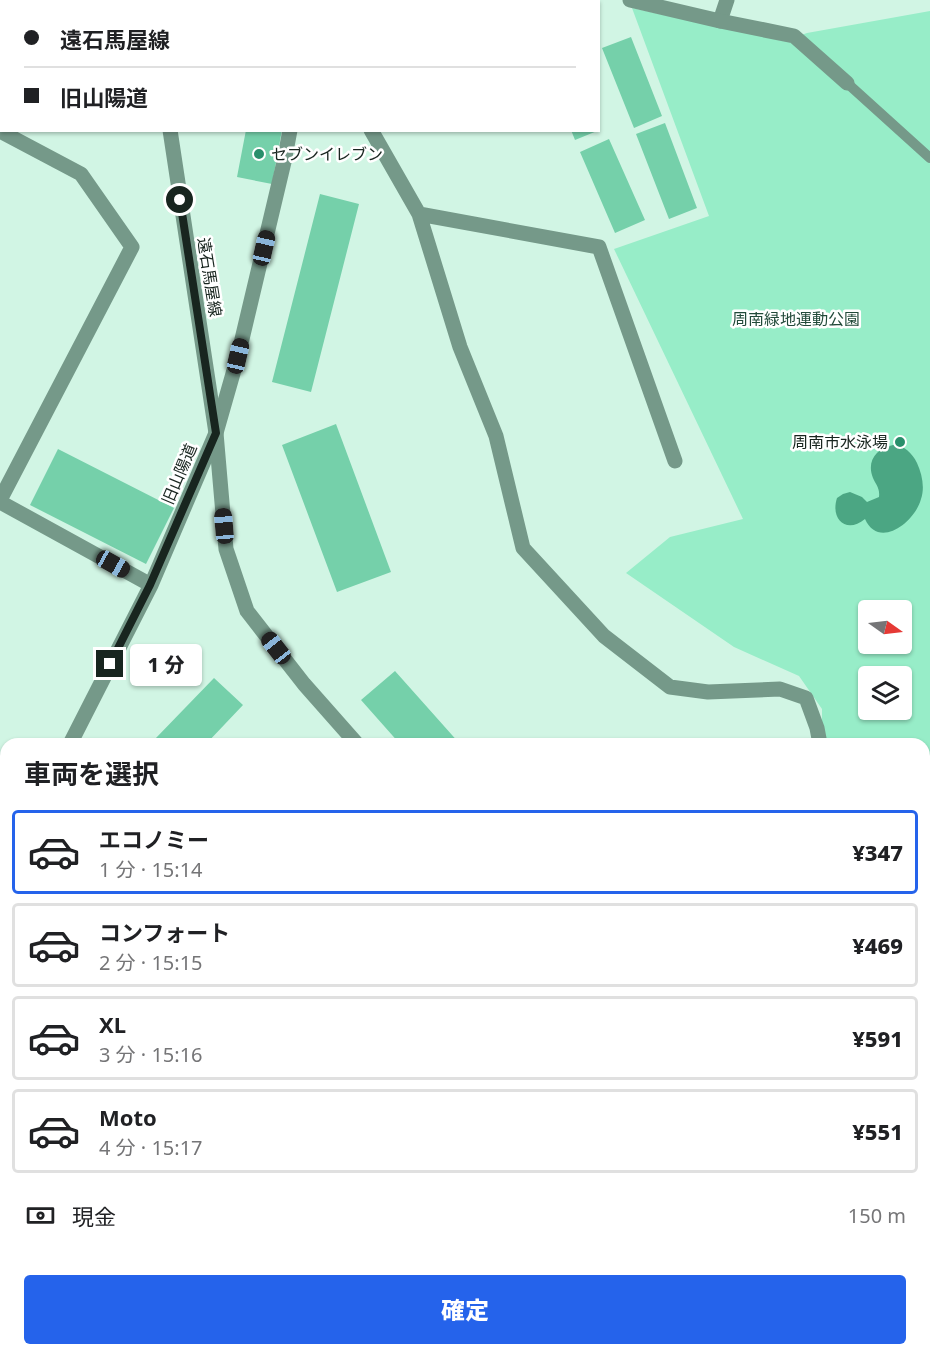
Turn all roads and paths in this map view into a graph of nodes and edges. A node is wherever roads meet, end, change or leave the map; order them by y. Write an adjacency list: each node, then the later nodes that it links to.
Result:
1 (630, 0): 3 (street)
2 (727, 0): 3 (street)
3 (720, 21): 4 (street)
4 (847, 83): 9 (lane)
5 (2, 132): 13 (street)
6 (170, 132): 11 (street, 遠石馬屋線)
7 (290, 132): 11 (street, 旧山陽道)
8 (372, 132): 10 (street)
9 (930, 158)
10 (419, 214): 12 (street); 17 (street)
11 (216, 433): 14 (street, 旧山陽道); 16 (street, 遠石馬屋線)
12 (675, 461)
13 (0, 501): 14 (street)
14 (150, 585): 15 (street, 旧山陽道)
15 (73, 738)
16 (352, 738)
17 (819, 738)

